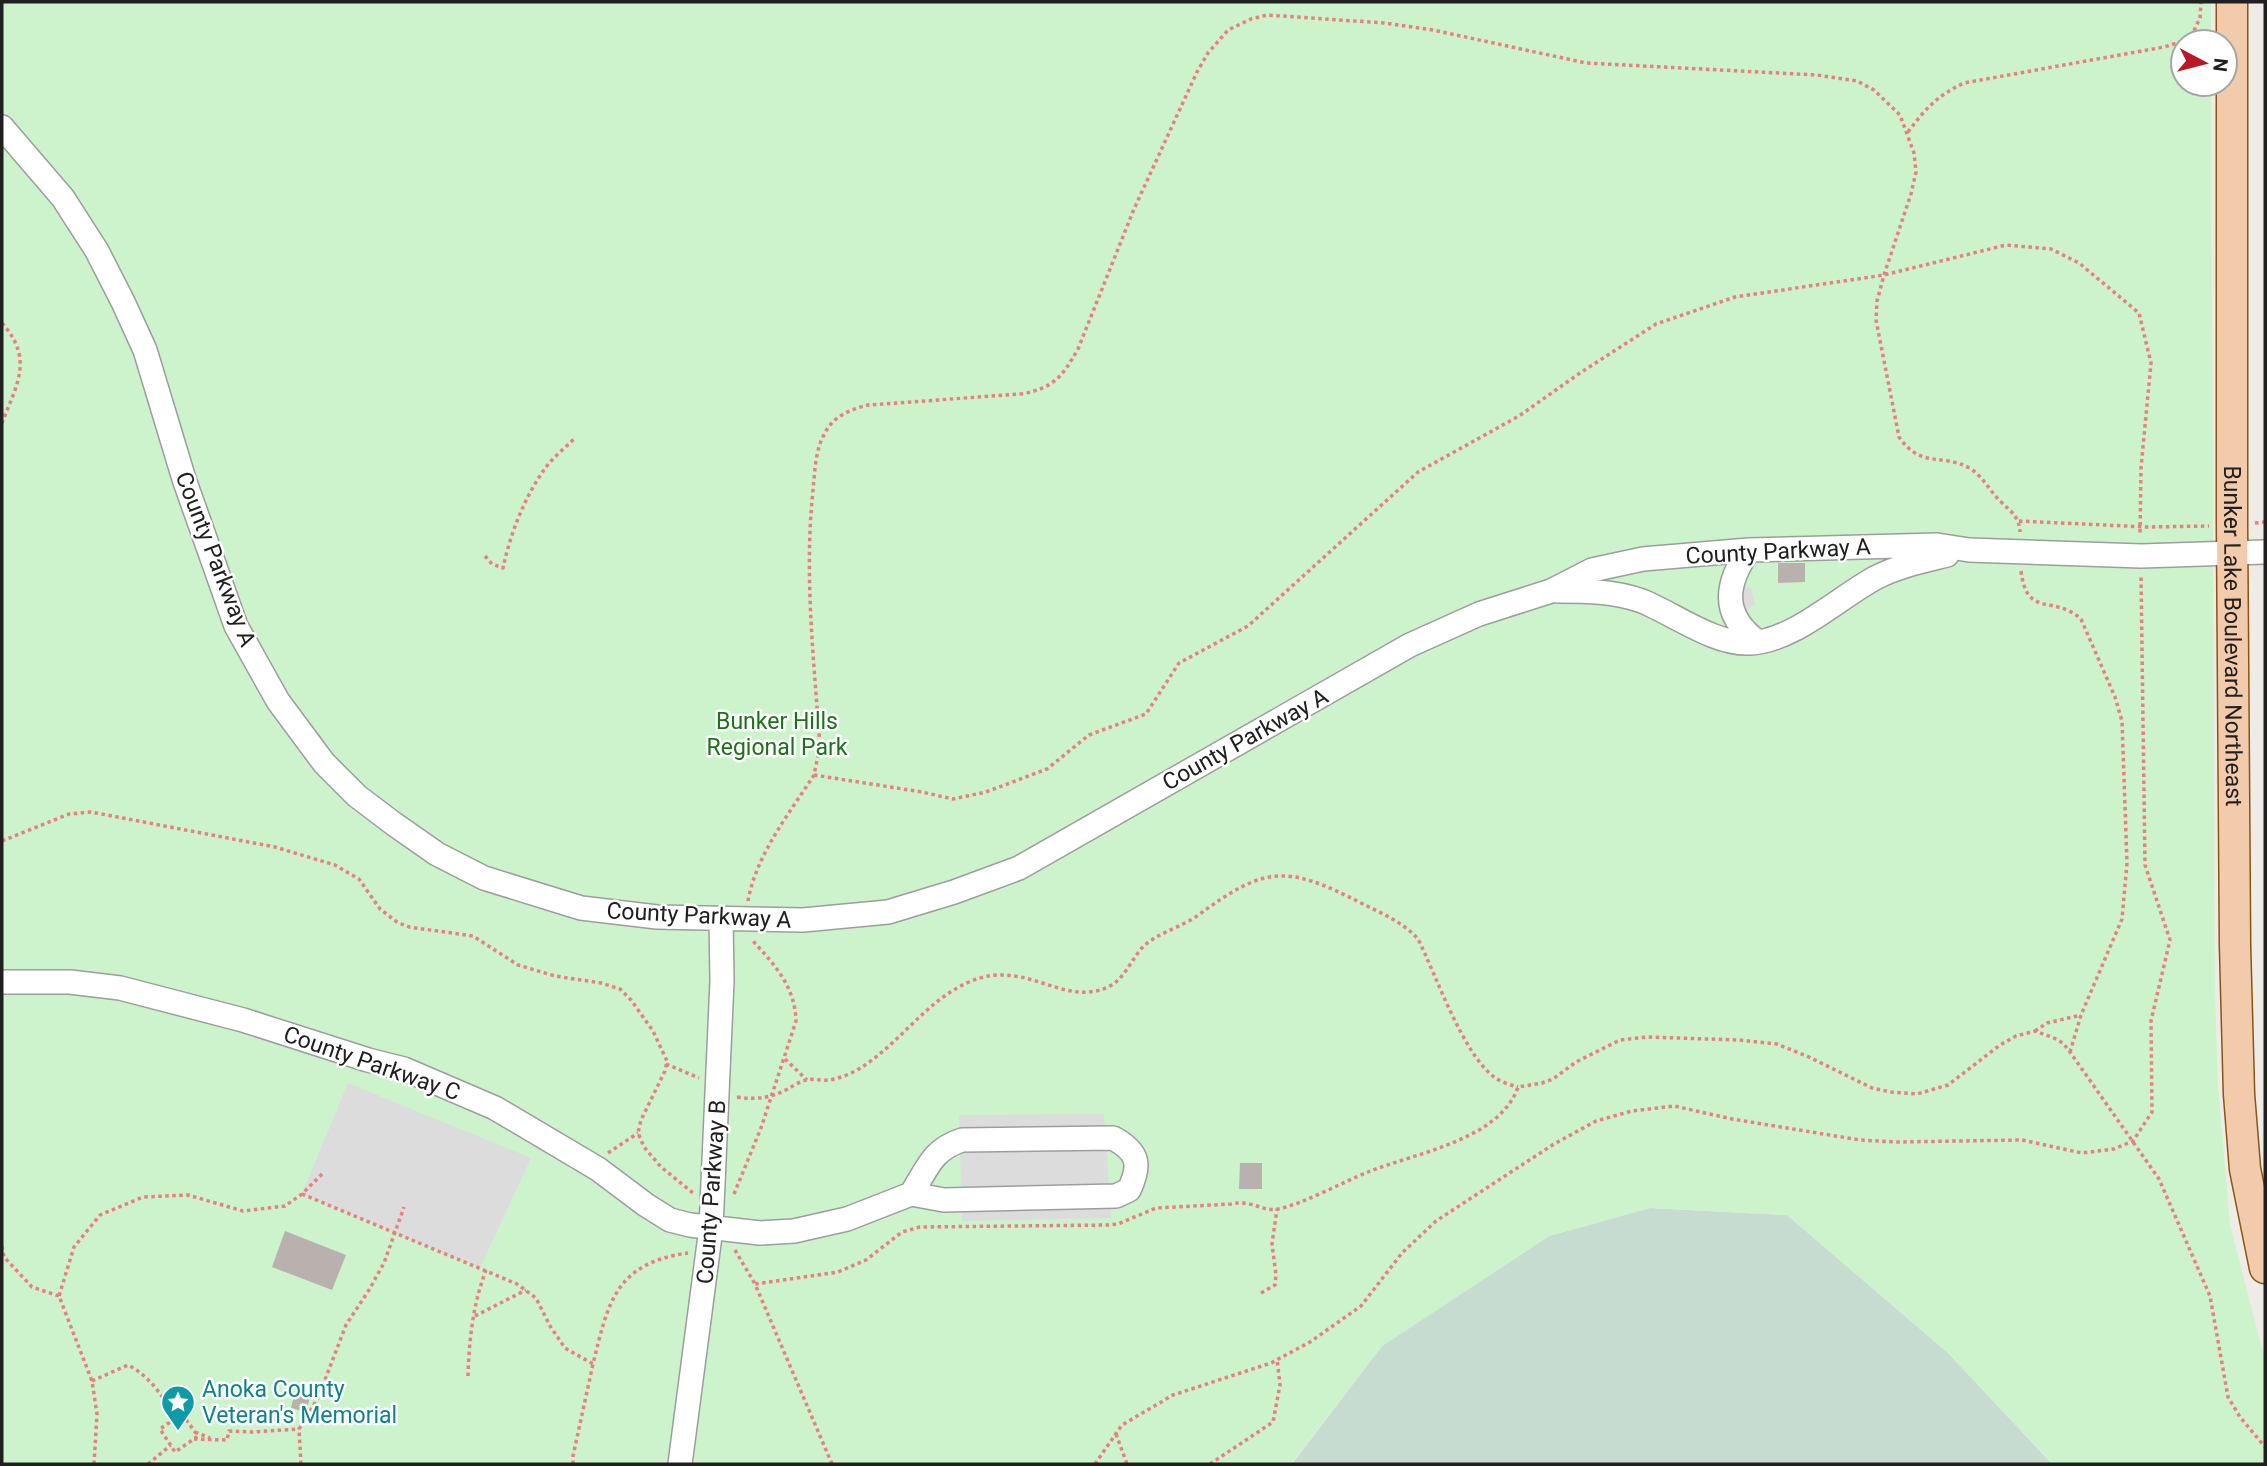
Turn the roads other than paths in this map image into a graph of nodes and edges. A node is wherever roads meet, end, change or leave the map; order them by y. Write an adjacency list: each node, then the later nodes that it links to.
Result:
1 (2232, 2): 5 (main road, Bunker Lake Boulevard Northeast)
2 (2, 127): 9 (street, County Parkway A)
3 (1749, 550): 4 (street, County Parkway A); 7 (street, County Parkway A); 8 (street)
4 (1969, 550): 5 (street, County Parkway A); 8 (street, County Parkway A)
5 (2233, 552): 6 (street, County Parkway A); 13 (main road, Bunker Lake Boulevard Northeast)
6 (2265, 552)
7 (1551, 591): 8 (street, County Parkway A); 9 (street, County Parkway A)
8 (1758, 642)
9 (721, 918): 12 (street, County Parkway B)
10 (2, 982): 12 (street, County Parkway C)
11 (911, 1194): 11 (street); 12 (street, County Parkway C)
12 (711, 1228): 14 (street, County Parkway B)
13 (2265, 1268)
14 (680, 1464)

